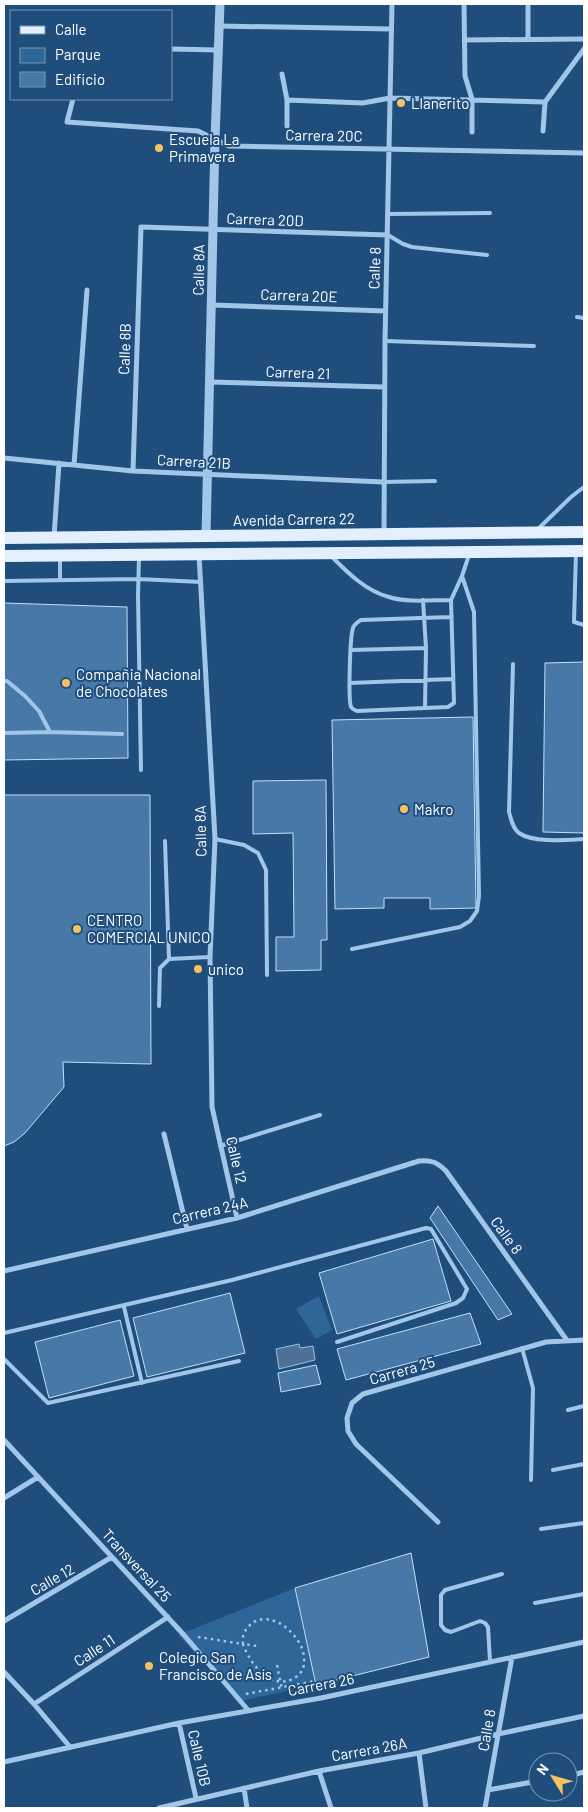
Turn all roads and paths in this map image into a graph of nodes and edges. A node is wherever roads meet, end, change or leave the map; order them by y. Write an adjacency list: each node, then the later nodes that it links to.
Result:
1 (220, 4): 5 (street, Calle 8A)
2 (392, 4): 6 (street, Calle 8)
3 (464, 4): 9 (street)
4 (528, 4): 8 (street)
5 (218, 26): 6 (street); 12 (street, Calle 8A)
6 (391, 29): 14 (street, Calle 8)
7 (584, 38): 8 (street)
8 (528, 39): 9 (street)
9 (464, 40): 15 (street)
10 (172, 49): 12 (street)
11 (584, 49): 18 (street)
12 (218, 50): 22 (street, Calle 8A)
13 (282, 74): 17 (street)
14 (390, 98): 15 (street); 17 (street); 23 (street, Calle 8)
15 (472, 99): 18 (street); 20 (street)
16 (72, 100): 22 (street, Carrera 20C)
17 (287, 100): 19 (street)
18 (545, 102): 21 (street)
19 (287, 126)
20 (472, 132)
21 (543, 132)
22 (214, 139): 23 (street, Carrera 20C); 28 (street, Calle 8A)
23 (390, 148): 24 (street, Carrera 20C); 26 (street, Calle 8)
24 (584, 153)
25 (490, 213): 26 (lane)
26 (388, 214): 29 (street, Calle 8)
27 (140, 227): 28 (street, Carrera 20D); 43 (street, Calle 8B)
28 (213, 230): 29 (street, Carrera 20D); 32 (street, Calle 8A)
29 (388, 235): 30 (lane); 33 (street, Calle 8)
30 (487, 255)
31 (87, 290): 42 (street)
32 (212, 305): 33 (street, Carrera 20E); 38 (street, Calle 8A)
33 (385, 311): 36 (street, Calle 8)
34 (577, 317): 35 (lane)
35 (584, 318)
36 (385, 341): 37 (lane); 39 (street, Calle 8)
37 (534, 346)
38 (210, 382): 39 (street, Carrera 21); 44 (street, Calle 8A)
39 (384, 387): 46 (street, Calle 8)
40 (4, 458): 41 (street, Carrera 21B)
41 (59, 463): 42 (street, Carrera 21B); 53 (street)
42 (74, 465): 43 (street, Carrera 21B)
43 (133, 471): 44 (street, Carrera 21B)
44 (208, 475): 46 (street, Carrera 21B); 51 (street, Calle 8A)
45 (435, 481): 46 (lane)
46 (383, 482): 50 (street, Calle 8)
47 (584, 487): 48 (lane)
48 (534, 532): 49 (main road, Avenida Carrera 22); 50 (main road, Avenida Carrera 22)
49 (584, 532)
50 (384, 534): 51 (main road, Avenida Carrera 22)
51 (206, 536): 53 (main road, Avenida Carrera 22)
52 (4, 538): 53 (main road, Avenida Carrera 22)
53 (54, 538)
54 (580, 551): 55 (main road); 70 (lane)
55 (470, 552): 56 (main road); 61 (lane)
56 (328, 553): 57 (main road); 66 (lane)
57 (200, 554): 59 (main road); 65 (street, Calle 8A)
58 (60, 555): 59 (main road); 60 (main road); 63 (lane)
59 (140, 555): 62 (lane)
60 (4, 556)
61 (462, 576): 67 (lane); 86 (lane)
62 (138, 578): 63 (lane); 65 (lane); 82 (lane)
63 (60, 580): 64 (lane)
64 (4, 581)
65 (201, 582): 83 (street, Calle 8A)
66 (423, 600): 67 (lane); 69 (lane)
67 (451, 600): 68 (lane)
68 (451, 616): 69 (lane); 74 (lane)
69 (424, 617): 71 (lane); 72 (lane)
70 (584, 625)
71 (426, 648): 72 (lane); 75 (lane)
72 (351, 650): 77 (lane)
73 (513, 664): 84 (lane)
74 (452, 679): 75 (lane); 78 (lane)
75 (426, 680): 77 (lane); 78 (lane)
76 (4, 681): 79 (lane)
77 (350, 683): 78 (lane)
78 (425, 708)
79 (50, 732): 80 (lane); 81 (lane)
80 (4, 733)
81 (122, 734)
82 (141, 770)
83 (215, 840): 87 (street, Calle 8A); 89 (lane)
84 (584, 840)
85 (165, 841): 88 (lane)
86 (352, 949)
87 (210, 957): 88 (lane); 91 (street, Calle 8A)
88 (169, 959): 90 (lane)
89 (266, 974)
90 (159, 1006)
91 (212, 1107): 94 (street, Calle 12)
92 (320, 1115): 94 (lane)
93 (164, 1134): 97 (street)
94 (220, 1146): 96 (street, Calle 12)
95 (419, 1161): 96 (street, Carrera 24A); 101 (street, Calle 8)
96 (237, 1218): 97 (street, Carrera 24A)
97 (187, 1229): 98 (street, Carrera 24A)
98 (4, 1271)
99 (124, 1306): 100 (lane); 103 (lane); 107 (lane)
100 (4, 1333)
101 (566, 1339): 102 (street, Carrera 25); 104 (street, Carrera 25)
102 (584, 1340)
103 (338, 1342)
104 (522, 1348): 114 (lane); 116 (street, Carrera 25)
105 (4, 1359): 107 (lane)
106 (239, 1360): 107 (lane)
107 (142, 1383)
108 (584, 1406): 109 (lane)
109 (568, 1410)
110 (4, 1440): 113 (street, Transversal 25)
111 (584, 1464): 112 (lane)
112 (553, 1470)
113 (38, 1477): 115 (street); 119 (street, Transversal 25)
114 (531, 1480)
115 (4, 1498)
116 (438, 1522)
117 (584, 1523): 118 (lane)
118 (541, 1529)
119 (112, 1557): 123 (street, Transversal 25); 124 (street, Calle 12)
120 (502, 1574): 130 (lane)
121 (584, 1594): 122 (lane)
122 (535, 1603)
123 (168, 1617): 125 (street, Transversal 25); 137 (street, Calle 11)
124 (4, 1621)
125 (184, 1634): 127 (path); 138 (street, Transversal 25)
126 (584, 1642): 129 (street, Carrera 26)
127 (243, 1644): 128 (path); 134 (path); 134 (path)
128 (258, 1646)
129 (512, 1657): 130 (street, Carrera 26); 141 (street, Calle 8)
130 (490, 1661): 138 (street, Carrera 26)
131 (277, 1665): 134 (path)
132 (4, 1672): 137 (street)
133 (315, 1681): 135 (path)
134 (280, 1682): 135 (path)
135 (281, 1689): 136 (path)
136 (243, 1695)
137 (34, 1704): 142 (street)
138 (248, 1710): 140 (street, Carrera 26)
139 (584, 1716): 141 (street, Carrera 26A)
140 (179, 1722): 142 (street, Carrera 26); 149 (street, Calle 10B)
141 (498, 1734): 143 (street, Carrera 26A); 148 (street, Calle 8)
142 (70, 1748): 144 (street, Carrera 26)
143 (419, 1753): 145 (street, Carrera 26A); 153 (street)
144 (4, 1762)
145 (320, 1771): 147 (street, Carrera 26A); 152 (street)
146 (528, 1783): 148 (street)
147 (244, 1788): 149 (street, Carrera 26A); 151 (street)
148 (488, 1790): 154 (street, Calle 8)
149 (196, 1798): 150 (street, Carrera 26A)
150 (159, 1808)
151 (247, 1808)
152 (331, 1808)
153 (426, 1808)
154 (484, 1808)

